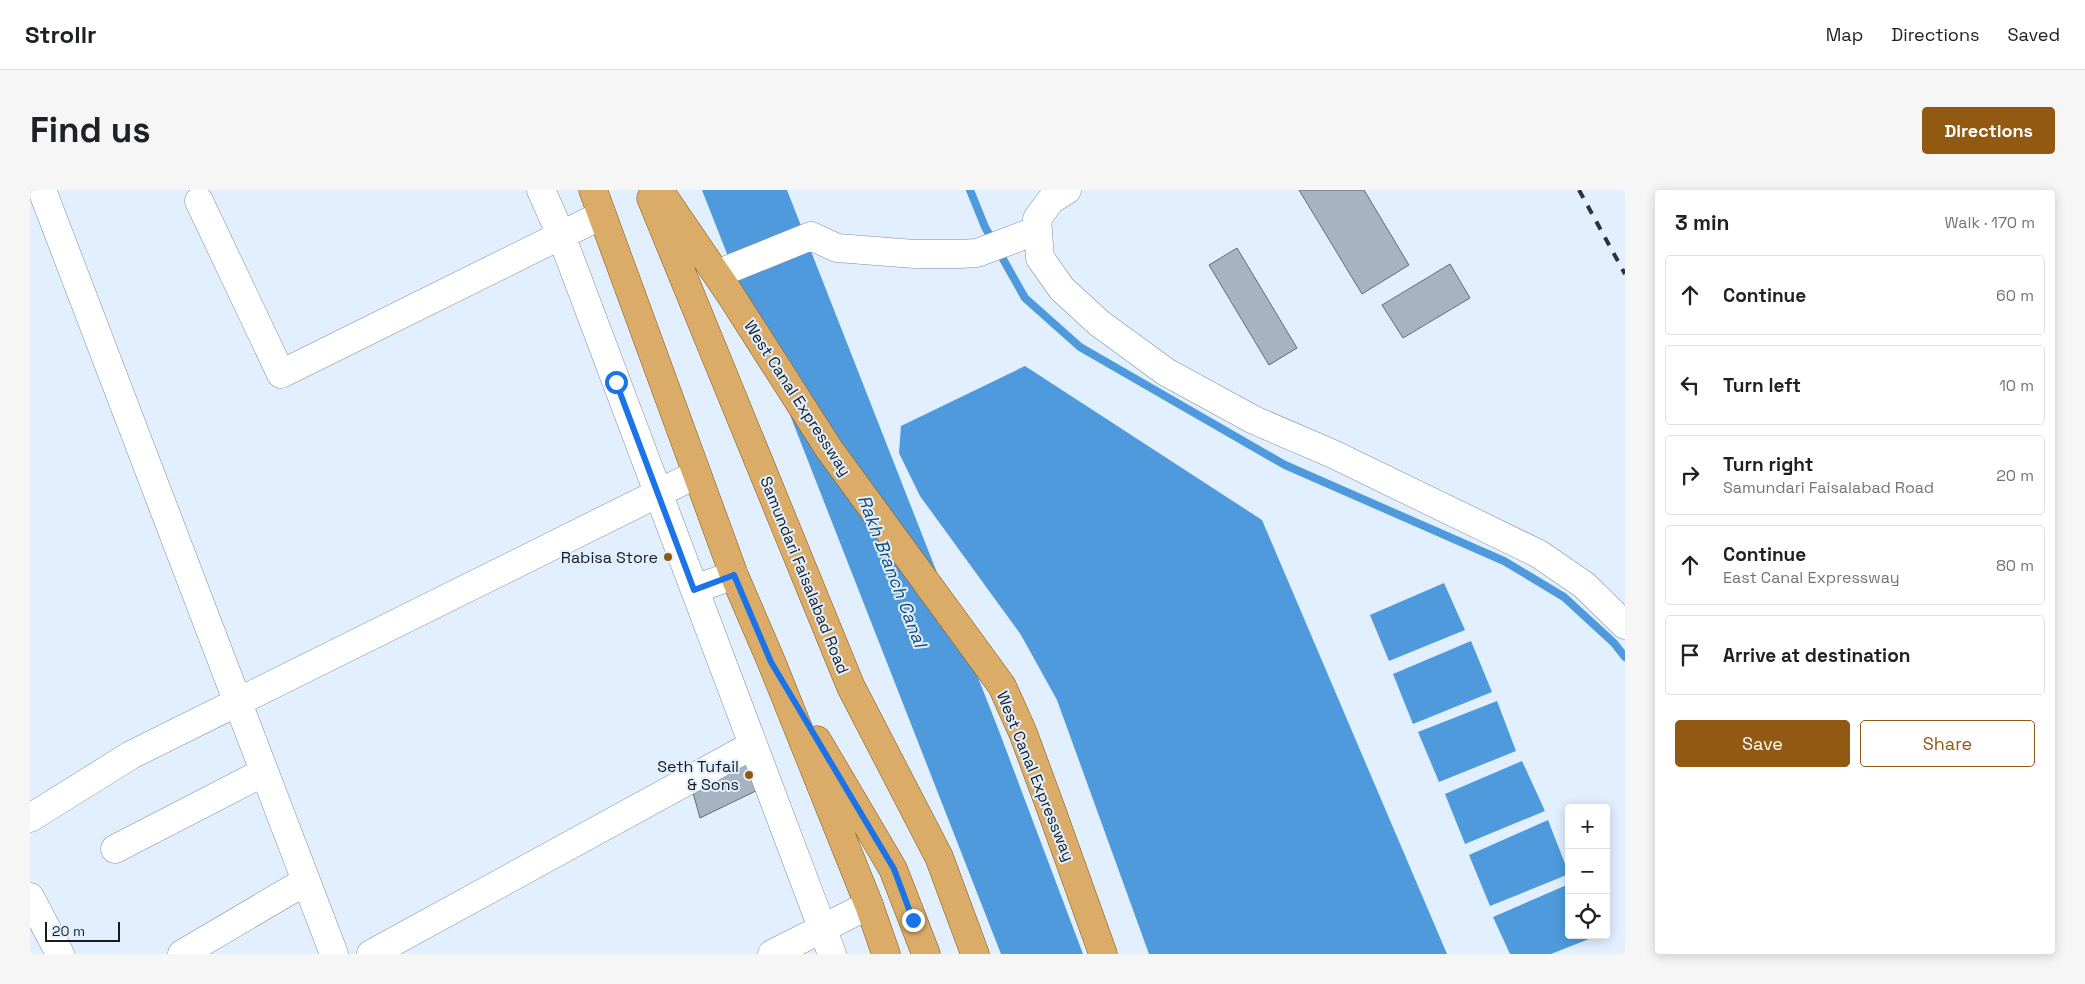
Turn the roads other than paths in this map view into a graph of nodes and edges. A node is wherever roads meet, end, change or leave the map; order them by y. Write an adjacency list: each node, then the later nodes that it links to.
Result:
1 (42, 190): 18 (street)
2 (542, 190): 10 (street)
3 (593, 190): 8 (main road)
4 (648, 190): 35 (main road, Samundari Faisalabad Road)
5 (659, 190): 11 (main road, West Canal Expressway)
6 (1067, 190): 9 (street)
7 (199, 201): 10 (street)
8 (602, 215): 10 (street); 12 (main road)
9 (1028, 234): 11 (street); 16 (street)
10 (561, 235): 13 (street)
11 (725, 279): 36 (main road, West Canal Expressway)
12 (697, 474): 13 (street); 14 (main road)
13 (658, 492): 15 (street); 18 (street)
14 (734, 575): 15 (street); 17 (main road)
15 (694, 590): 19 (street)
16 (1625, 625)
17 (771, 662): 25 (main road); 34 (main road)
18 (237, 702): 20 (street); 21 (street)
19 (753, 745): 26 (street); 30 (street)
20 (264, 772): 22 (street); 23 (street)
21 (30, 818)
22 (115, 849)
23 (306, 881): 28 (street); 29 (street)
24 (30, 897): 27 (street)
25 (869, 906): 26 (street); 33 (main road)
26 (822, 929): 31 (street); 32 (street)
27 (60, 954)
28 (182, 954)
29 (334, 954)
30 (371, 954)
31 (772, 954)
32 (832, 954)
33 (886, 954)
34 (926, 954)
35 (975, 954)
36 (1103, 954)

